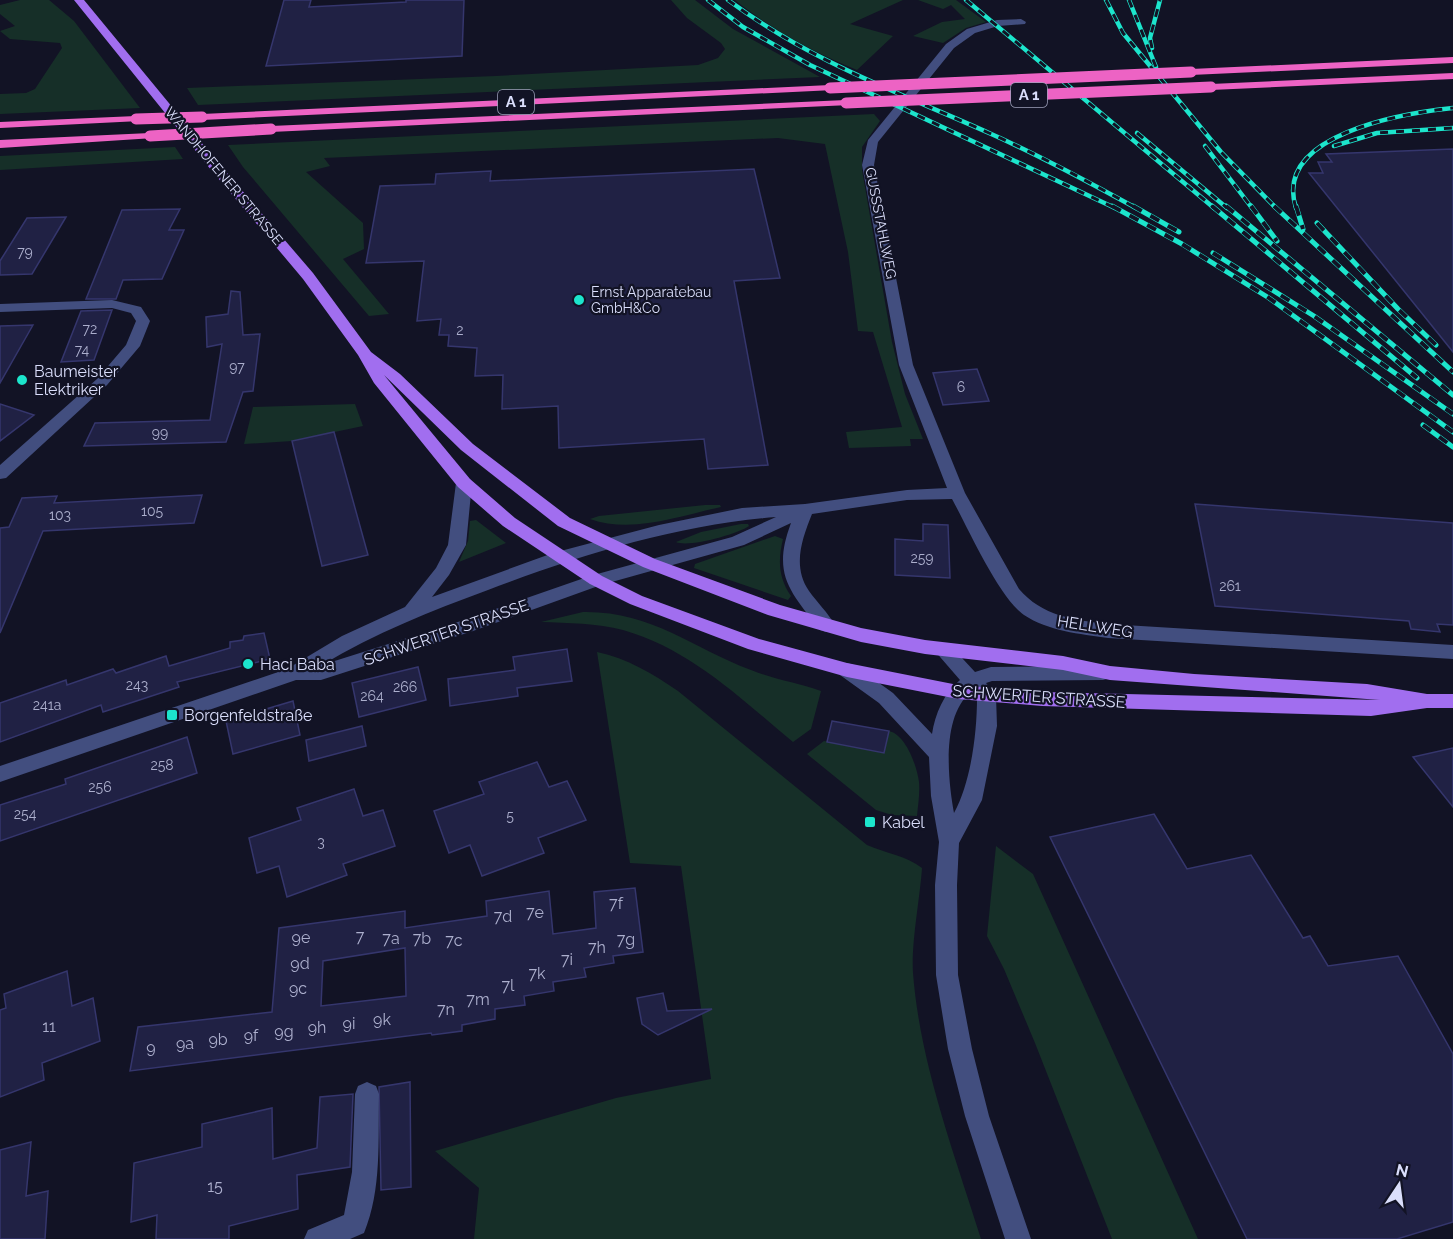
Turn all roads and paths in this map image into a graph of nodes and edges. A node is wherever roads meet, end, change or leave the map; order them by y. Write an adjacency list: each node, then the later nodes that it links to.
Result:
1 (79, 0): 8 (main road, WANDHOFENER STRASSE)
2 (1021, 22): 11 (street, GUSSSTAHLWEG)
3 (1453, 60): 5 (highway, A 1, bridge)
4 (1453, 76): 6 (highway, A 1, bridge)
5 (0, 125)
6 (0, 144)
7 (0, 308): 9 (street)
8 (365, 354): 10 (main road, WANDHOFENER STRASSE); 13 (main road, WANDHOFENER STRASSE)
9 (0, 474)
10 (464, 483): 14 (main road, WANDHOFENER STRASSE); 17 (street, SCHWERTER STRASSE)
11 (957, 493): 12 (street); 20 (street, HELLWEG)
12 (806, 509): 13 (street); 15 (street); 18 (street)
13 (607, 544): 14 (street, SCHWERTER STRASSE); 15 (main road, SCHWERTER STRASSE)
14 (559, 557): 16 (main road, WANDHOFENER STRASSE); 17 (street, SCHWERTER STRASSE)
15 (649, 564): 16 (street, SCHWERTER STRASSE); 18 (main road, SCHWERTER STRASSE)
16 (596, 580): 21 (main road, SCHWERTER STRASSE); 23 (street, SCHWERTER STRASSE)
17 (410, 612): 23 (street, SCHWERTER STRASSE)
18 (826, 625): 19 (main road, SCHWERTER STRASSE)
19 (943, 650): 22 (main road, SCHWERTER STRASSE); 24 (street)
20 (1453, 652)
21 (848, 669): 24 (main road, SCHWERTER STRASSE); 28 (street)
22 (1110, 673): 24 (street); 26 (main road, SCHWERTER STRASSE)
23 (294, 674): 29 (street, SCHWERTER STRASSE)
24 (965, 686): 25 (main road, SCHWERTER STRASSE); 28 (street)
25 (986, 696): 26 (main road, SCHWERTER STRASSE); 30 (street)
26 (1427, 701): 27 (main road, SCHWERTER STRASSE)
27 (1453, 701)
28 (939, 754): 30 (street)
29 (0, 774)
30 (949, 842): 33 (street)
31 (367, 1094): 32 (street)
32 (316, 1239)
33 (1018, 1239)

